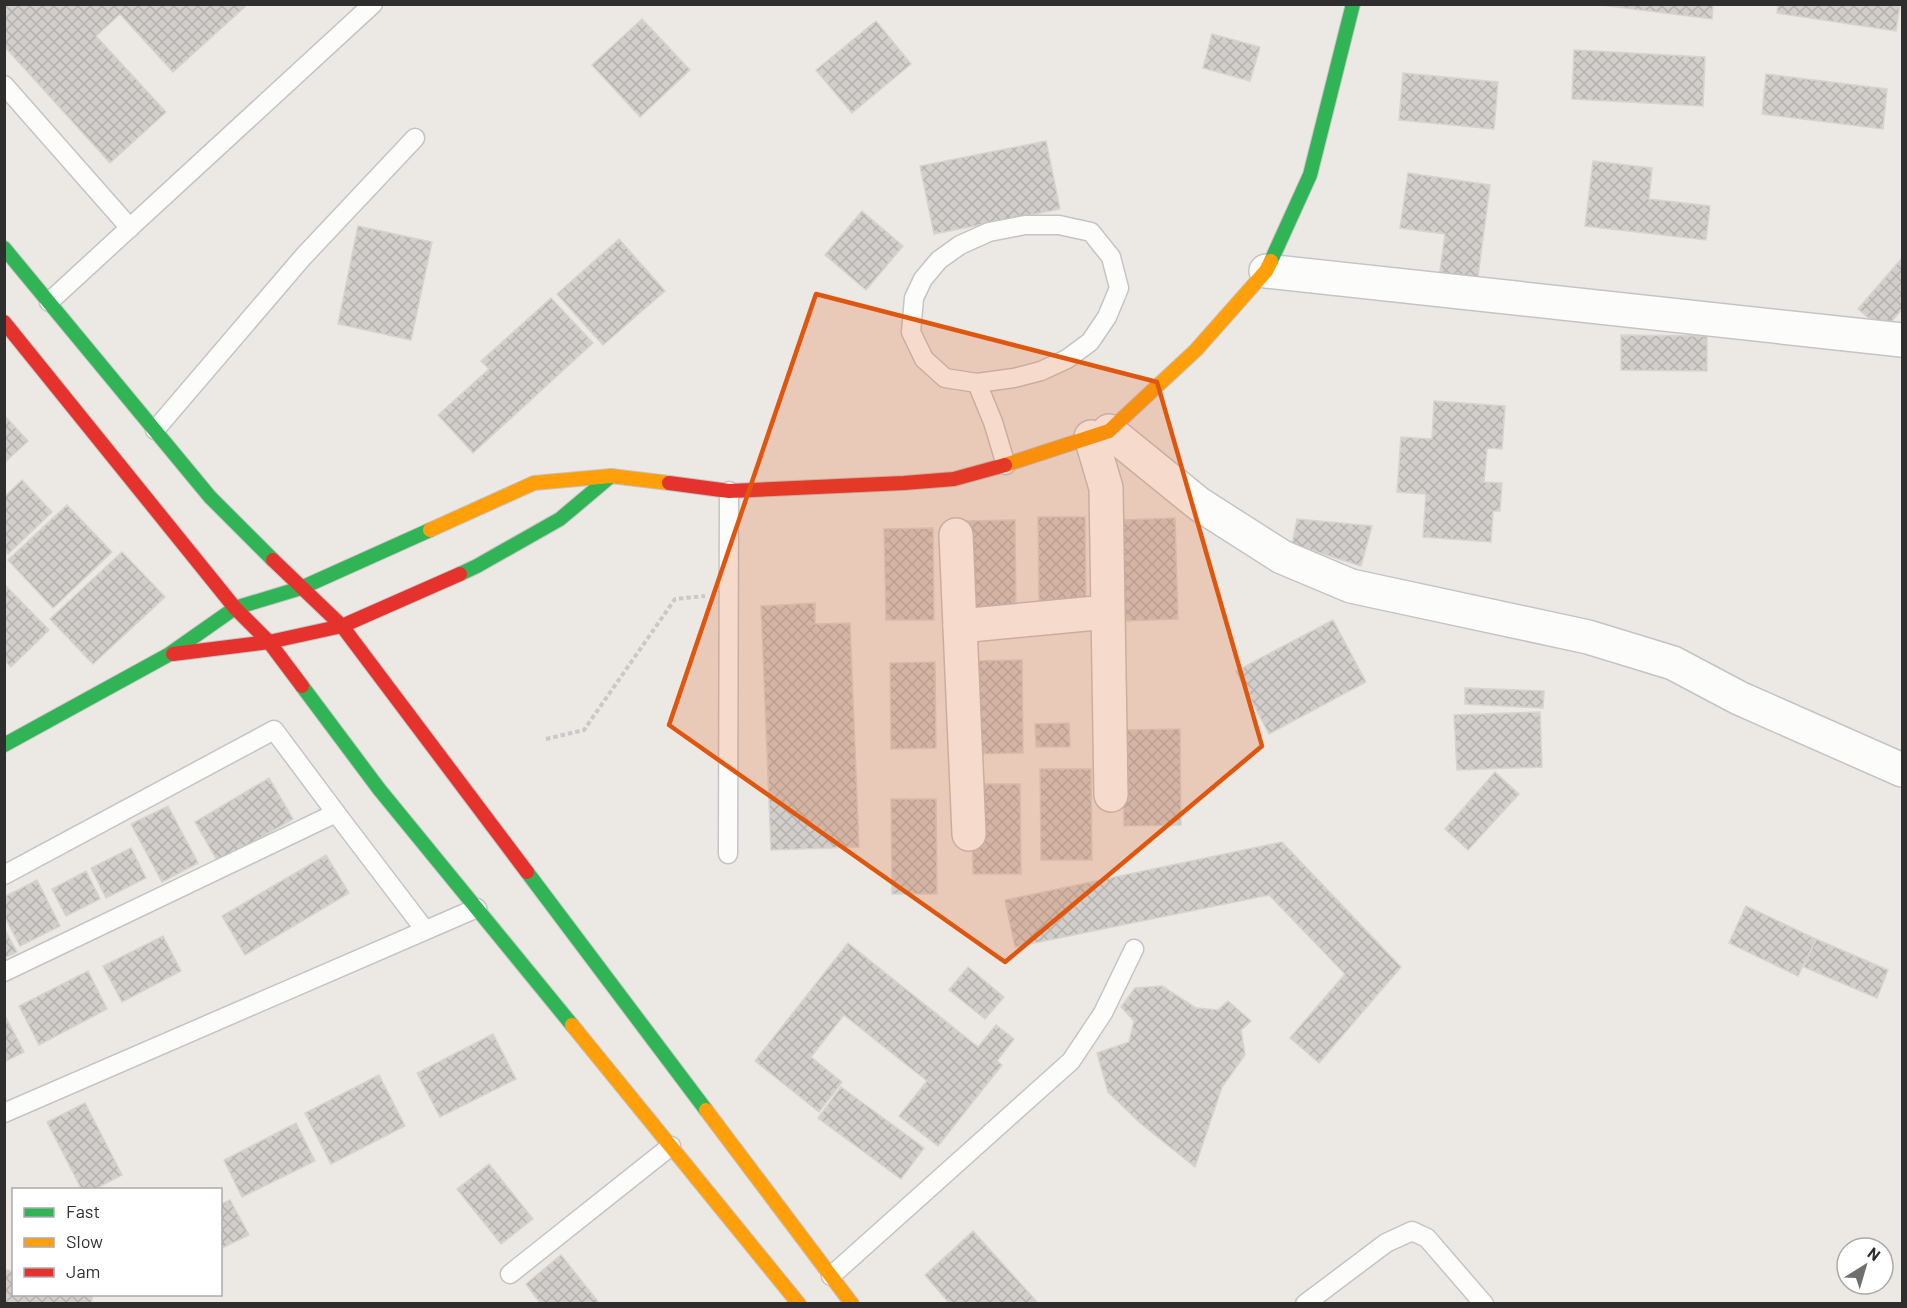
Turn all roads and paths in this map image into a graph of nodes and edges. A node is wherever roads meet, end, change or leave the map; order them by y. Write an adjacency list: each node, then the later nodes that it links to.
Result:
1 (373, 4): 5 (lane)
2 (1353, 4): 7 (main road)
3 (4, 85): 5 (lane)
4 (415, 138): 12 (lane)
5 (130, 228): 8 (lane)
6 (4, 248): 8 (main road)
7 (1266, 271): 10 (street); 13 (main road)
8 (50, 302): 12 (main road)
9 (8, 333): 20 (main road)
10 (1902, 340)
11 (977, 383): 11 (lane); 14 (lane)
12 (155, 430): 18 (main road)
13 (1100, 434): 14 (main road); 21 (street); 28 (street)
14 (1005, 465): 16 (main road)
15 (611, 476): 16 (main road); 18 (main road); 22 (main road)
16 (729, 491): 19 (lane)
17 (956, 535): 23 (street)
18 (301, 588): 20 (main road); 22 (main road)
19 (729, 593): 26 (path); 32 (lane)
20 (235, 608): 24 (main road); 25 (main road)
21 (1107, 612): 23 (street); 29 (street)
22 (342, 626): 24 (main road); 41 (main road)
23 (960, 626): 31 (street)
24 (269, 642): 25 (main road); 34 (main road)
25 (168, 655): 27 (main road)
26 (546, 739)
27 (4, 745)
28 (1902, 770)
29 (1111, 795)
30 (336, 813): 33 (lane); 35 (lane); 37 (lane)
31 (969, 834)
32 (729, 854)
33 (4, 875)
34 (477, 908): 35 (lane); 39 (main road)
35 (425, 930): 38 (lane)
36 (1134, 949): 41 (lane)
37 (4, 972)
38 (4, 1113)
39 (670, 1146): 40 (lane); 42 (main road)
40 (510, 1274)
41 (831, 1276): 43 (main road)
42 (798, 1304)
43 (852, 1304)
44 (1305, 1304): 45 (lane)
45 (1484, 1304)

